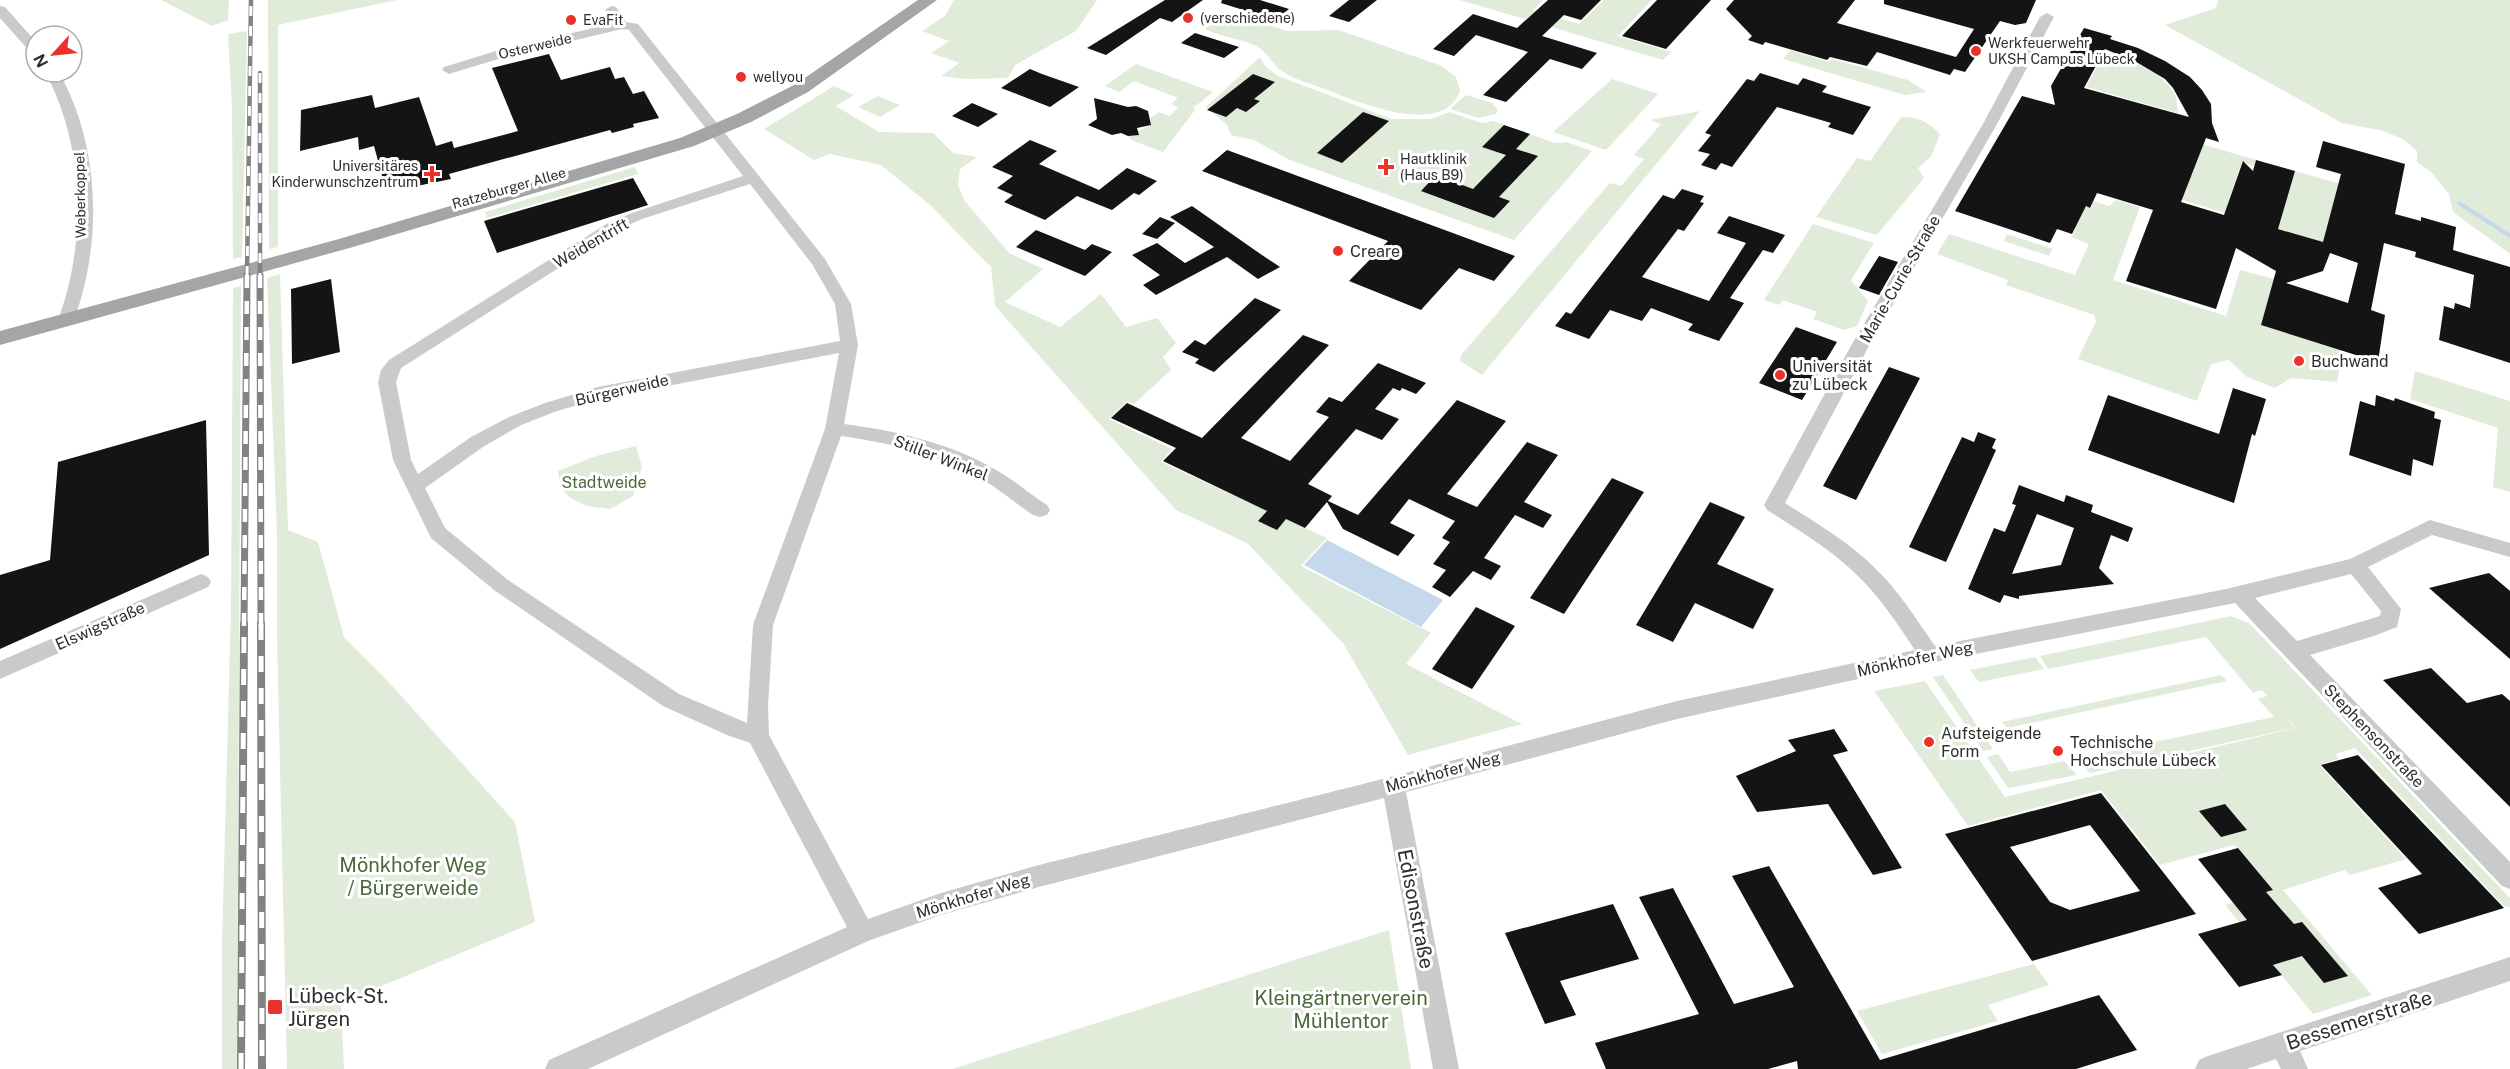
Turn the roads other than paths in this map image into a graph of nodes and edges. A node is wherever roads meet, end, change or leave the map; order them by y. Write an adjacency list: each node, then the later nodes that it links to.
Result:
1 (929, 0): 9 (main road, Ratzeburger Allee)
2 (0, 10): 6 (street)
3 (611, 10): 5 (street)
4 (2047, 17): 22 (street, Marie-Curie-Straße)
5 (622, 25): 7 (street, Osterweide); 9 (street)
6 (24, 34)
7 (449, 70)
8 (58, 84): 11 (street, Weberkoppel)
9 (715, 130): 10 (street); 11 (main road, Ratzeburger Allee)
10 (754, 178): 13 (street); 15 (street, Weidentrift)
11 (66, 320): 12 (main road, Ratzeburger Allee)
12 (0, 338)
13 (849, 345): 14 (street); 15 (street, Bürgerweide)
14 (834, 429): 16 (street, Stiller Winkel); 24 (street)
15 (414, 486): 24 (street)
16 (1040, 510)
17 (2510, 550): 18 (street, Mönkhofer Weg)
18 (2355, 565): 20 (street, Mönkhofer Weg); 21 (street)
19 (201, 582): 23 (street, Elswigstraße)
20 (2239, 594): 21 (street, Stephensonstraße); 22 (street, Mönkhofer Weg)
21 (2293, 651): 26 (street, Stephensonstraße)
22 (1930, 655): 25 (street, Mönkhofer Weg)
23 (0, 670)
24 (758, 736): 27 (street)
25 (1393, 786): 27 (street, Mönkhofer Weg); 31 (street, Edisonstraße)
26 (2510, 878)
27 (862, 932): 30 (street, Mönkhofer Weg)
28 (2510, 969): 29 (street, Bessemerstraße)
29 (2283, 1045): 32 (street, Bessemerstraße); 33 (street)
30 (558, 1069)
31 (1446, 1069)
32 (2208, 1069)
33 (2295, 1069)

